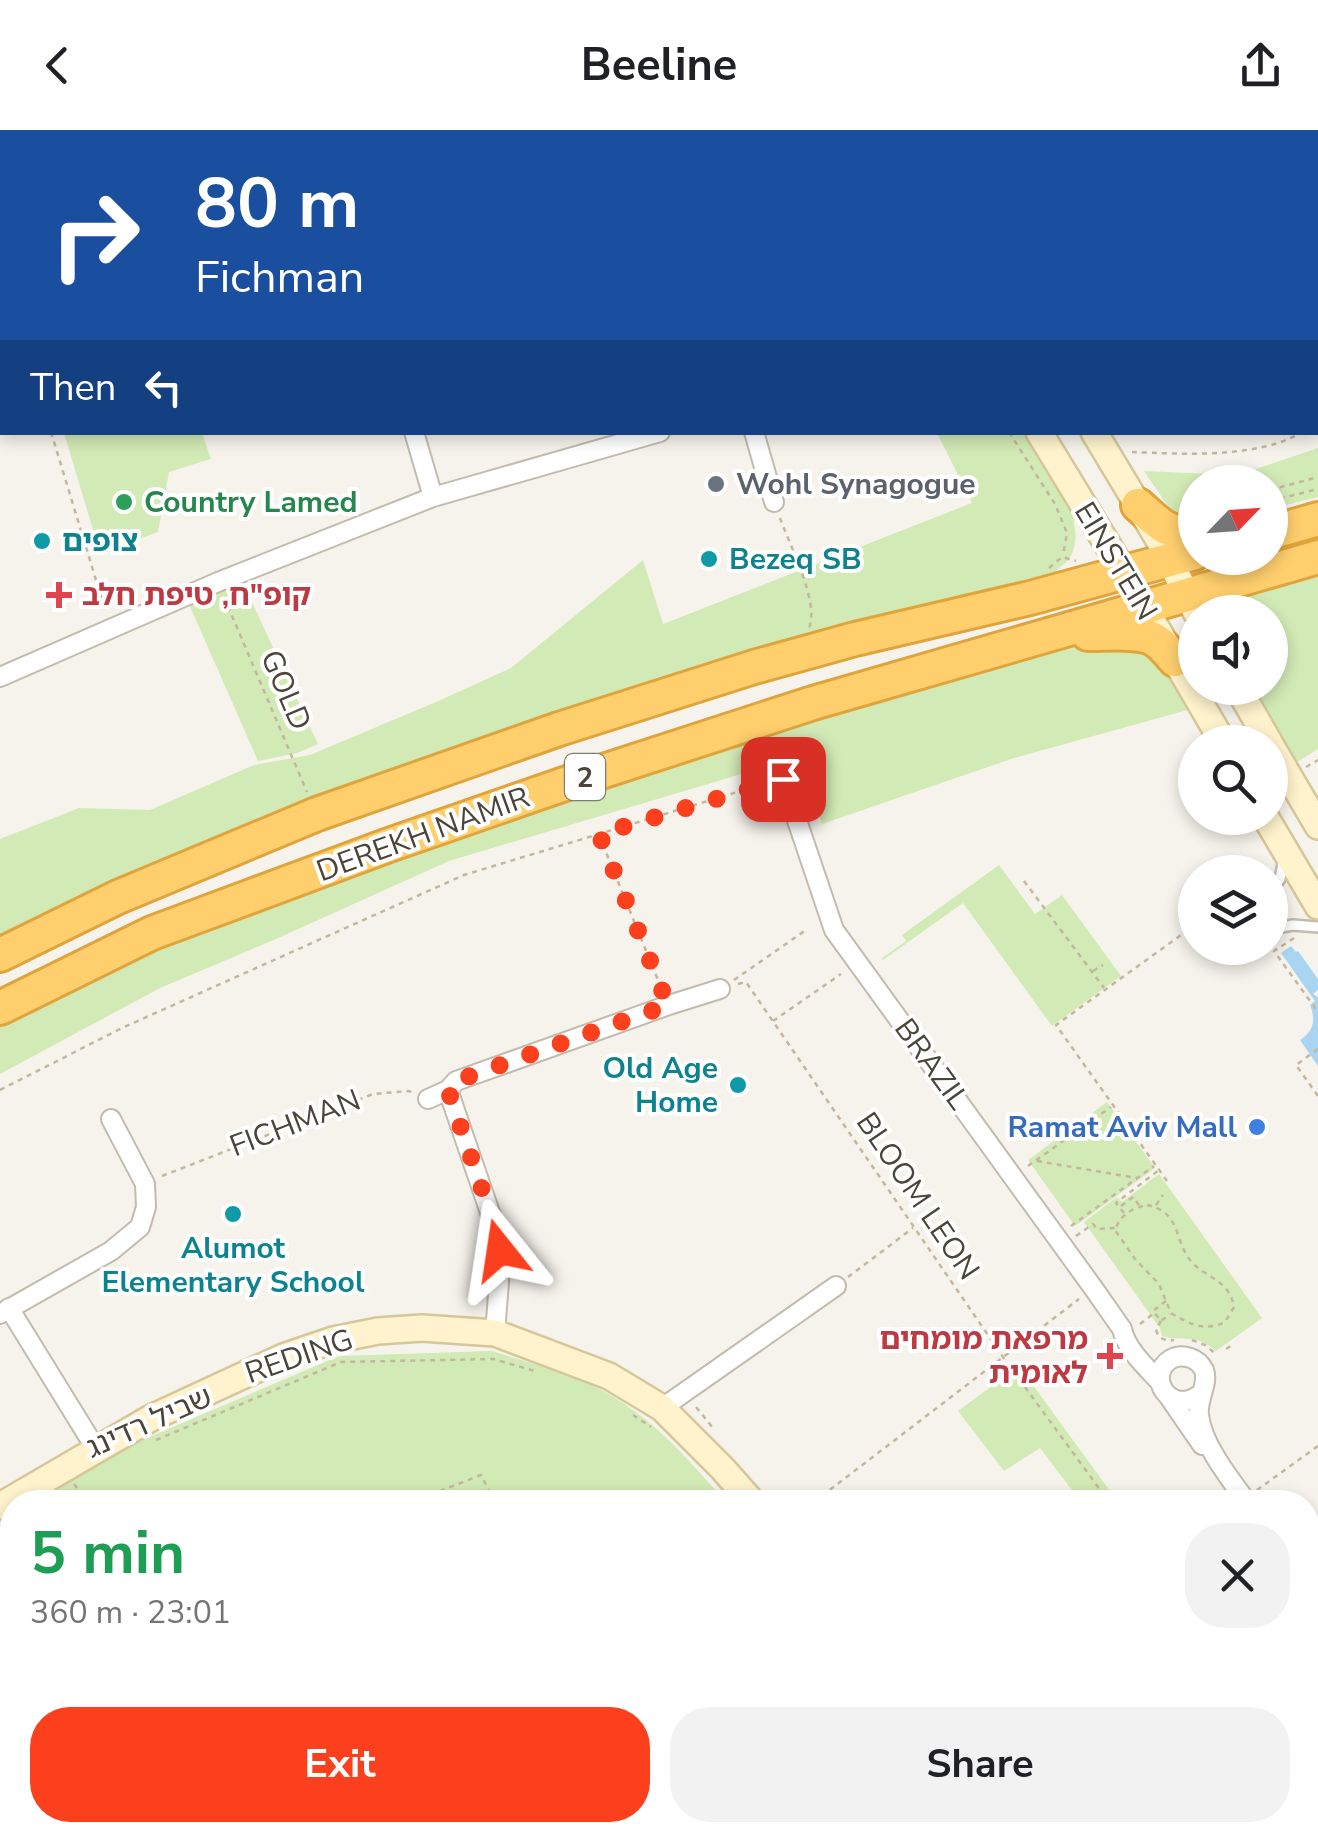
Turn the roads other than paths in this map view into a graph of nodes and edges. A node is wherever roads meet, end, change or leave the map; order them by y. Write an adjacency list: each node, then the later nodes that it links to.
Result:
1 (415, 435): 6 (street)
2 (650, 435): 6 (street)
3 (755, 435): 7 (street)
4 (1040, 435): 15 (street, EINSTEIN)
5 (1096, 435): 8 (street, EINSTEIN)
6 (433, 498): 21 (street)
7 (774, 502)
8 (1138, 505): 11 (highway); 12 (street, EINSTEIN)
9 (1318, 520): 10 (highway)
10 (1288, 528)
11 (1178, 533)
12 (1178, 551)
13 (1178, 558): 15 (highway, DEREKH NAMIR / 2)
14 (1318, 558): 16 (highway, DEREKH NAMIR / 2)
15 (1124, 573): 18 (street, EINSTEIN); 32 (highway, DEREKH NAMIR / 2)
16 (1216, 595)
17 (1178, 607): 18 (highway, DEREKH NAMIR / 2)
18 (1145, 608): 19 (highway, DEREKH NAMIR / 2); 20 (street, EINSTEIN)
19 (1054, 633): 20 (highway); 34 (highway, DEREKH NAMIR / 2)
20 (1175, 660): 22 (street, EINSTEIN)
21 (0, 677)
22 (1213, 725)
23 (1288, 774): 25 (street)
24 (783, 779): 40 (street, BRAZIL)
25 (1318, 826)
26 (1276, 835): 27 (street)
27 (1282, 845): 28 (lane); 29 (street)
28 (1282, 855)
29 (1318, 906)
30 (1288, 926): 31 (lane)
31 (1318, 928)
32 (0, 955)
33 (720, 989): 35 (street)
34 (0, 1008)
35 (448, 1090): 36 (street); 41 (street)
36 (428, 1099)
37 (111, 1119): 39 (street)
38 (836, 1286): 45 (street)
39 (5, 1311): 46 (street)
40 (1130, 1327): 42 (street, BRAZIL); 43 (street, BRAZIL)
41 (496, 1333): 45 (street, REDING); 46 (street, REDING)
42 (1174, 1358): 43 (street); 44 (street)
43 (1165, 1389): 44 (street); 47 (street, BRAZIL)
44 (1199, 1395): 47 (street, BRAZIL)
45 (662, 1418): 49 (street, REDING)
46 (96, 1449): 48 (street, REDING)
47 (1225, 1472): 50 (street, BRAZIL)
48 (57, 1486)
49 (741, 1490)
50 (1244, 1490)

